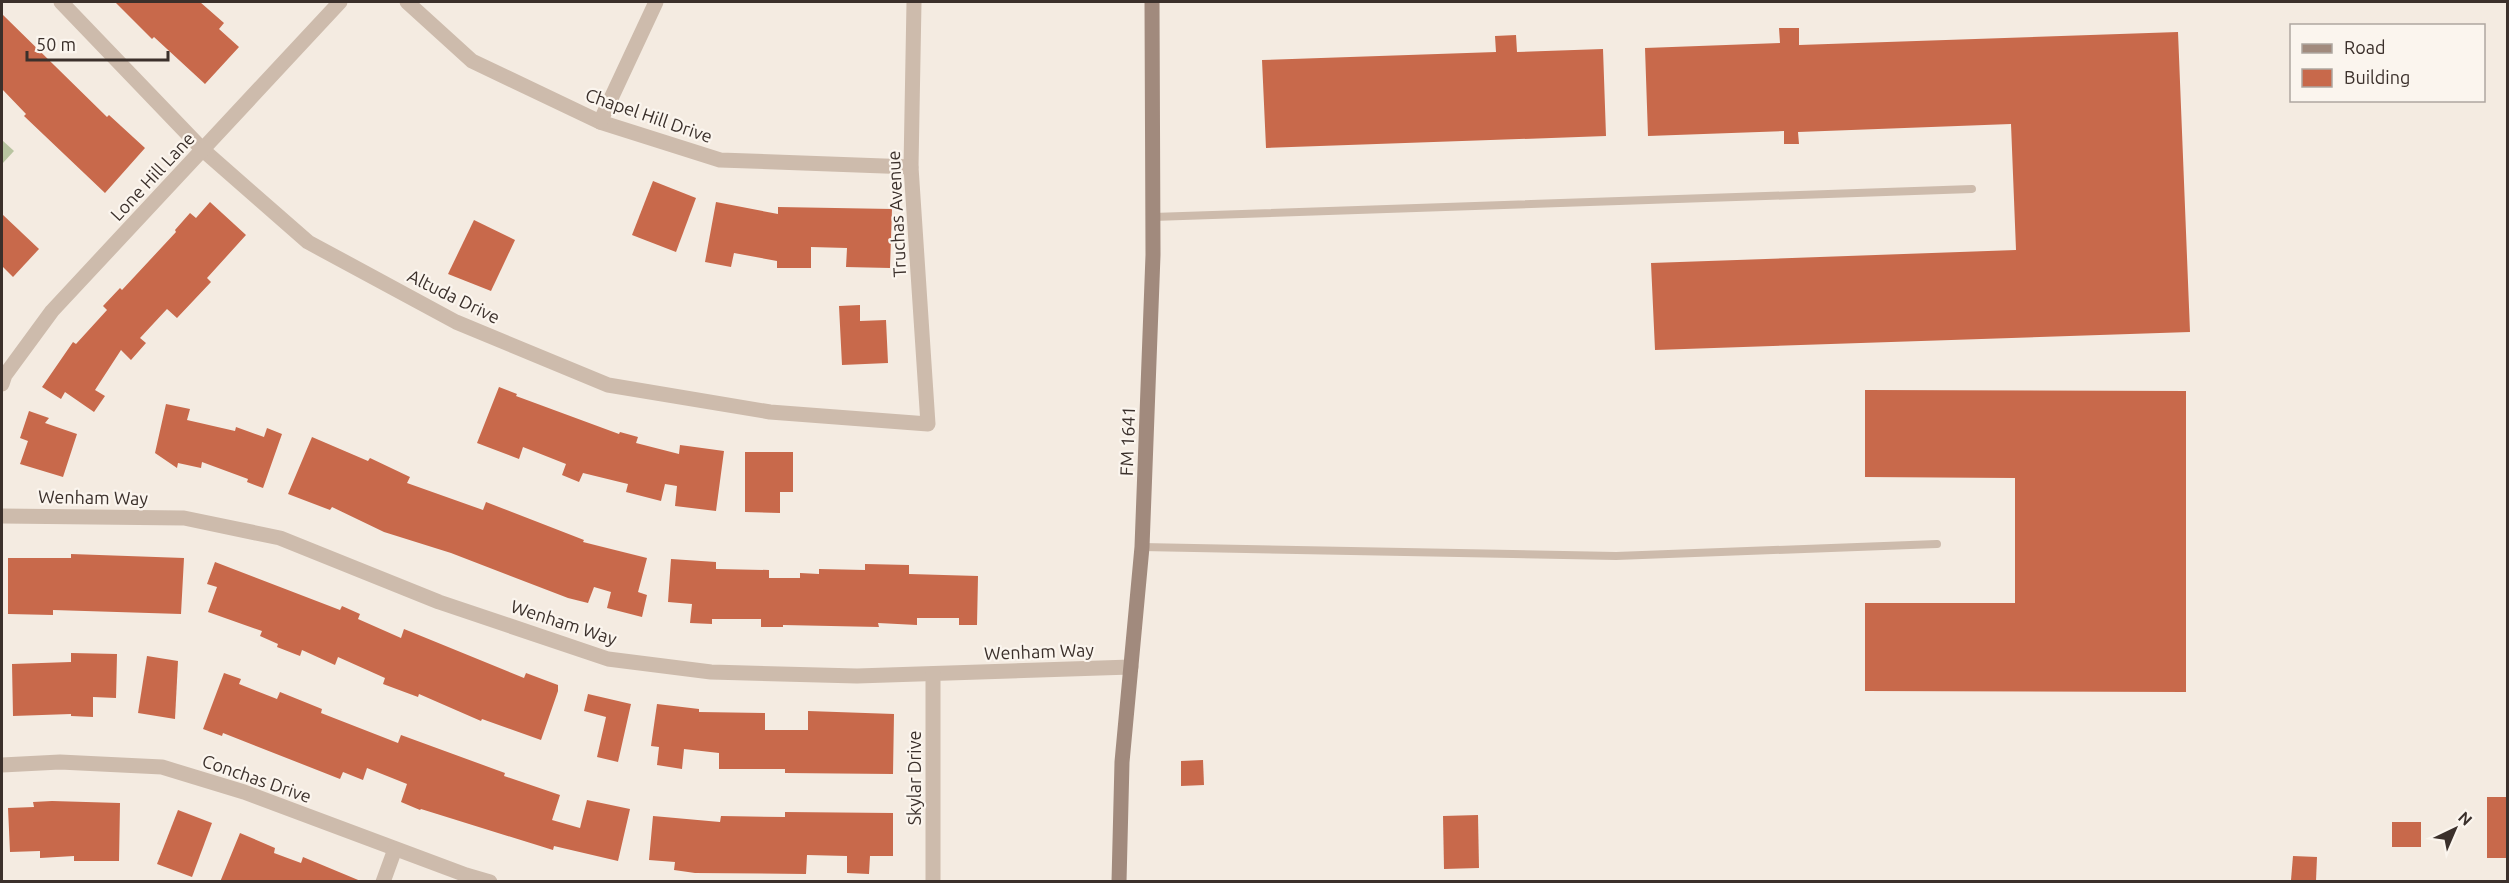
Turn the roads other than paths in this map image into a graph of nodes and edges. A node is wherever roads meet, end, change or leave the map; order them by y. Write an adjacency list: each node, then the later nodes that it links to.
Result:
1 (61, 2): 8 (street, Altuda Drive)
2 (340, 2): 8 (street, Lone Hill Lane)
3 (407, 2): 7 (street, Chapel Hill Drive)
4 (656, 2): 7 (street)
5 (914, 2): 9 (street, Truchas Avenue)
6 (1152, 2): 11 (main road, FM 1641 / FM 1641)
7 (600, 122): 9 (street, Chapel Hill Drive)
8 (203, 150): 12 (street, Lone Hill Lane); 13 (street, Altuda Drive)
9 (911, 167): 13 (street, Truchas Avenue)
10 (1972, 189): 11 (lane)
11 (1153, 217): 16 (main road, FM 1641 / FM 1641)
12 (2, 384)
13 (928, 424)
14 (2, 516): 18 (street, Wenham Way)
15 (1937, 544): 16 (lane)
16 (1142, 547): 17 (main road, FM 1641 / FM 1641)
17 (1131, 667): 18 (street, Wenham Way); 24 (main road, FM 1641 / FM 1641)
18 (933, 674): 23 (street, Skylar Drive)
19 (2, 765): 20 (street, Conchas Drive)
20 (395, 849): 21 (street); 22 (street, Conchas Drive)
21 (383, 882)
22 (490, 882)
23 (933, 882)
24 (1119, 882)

